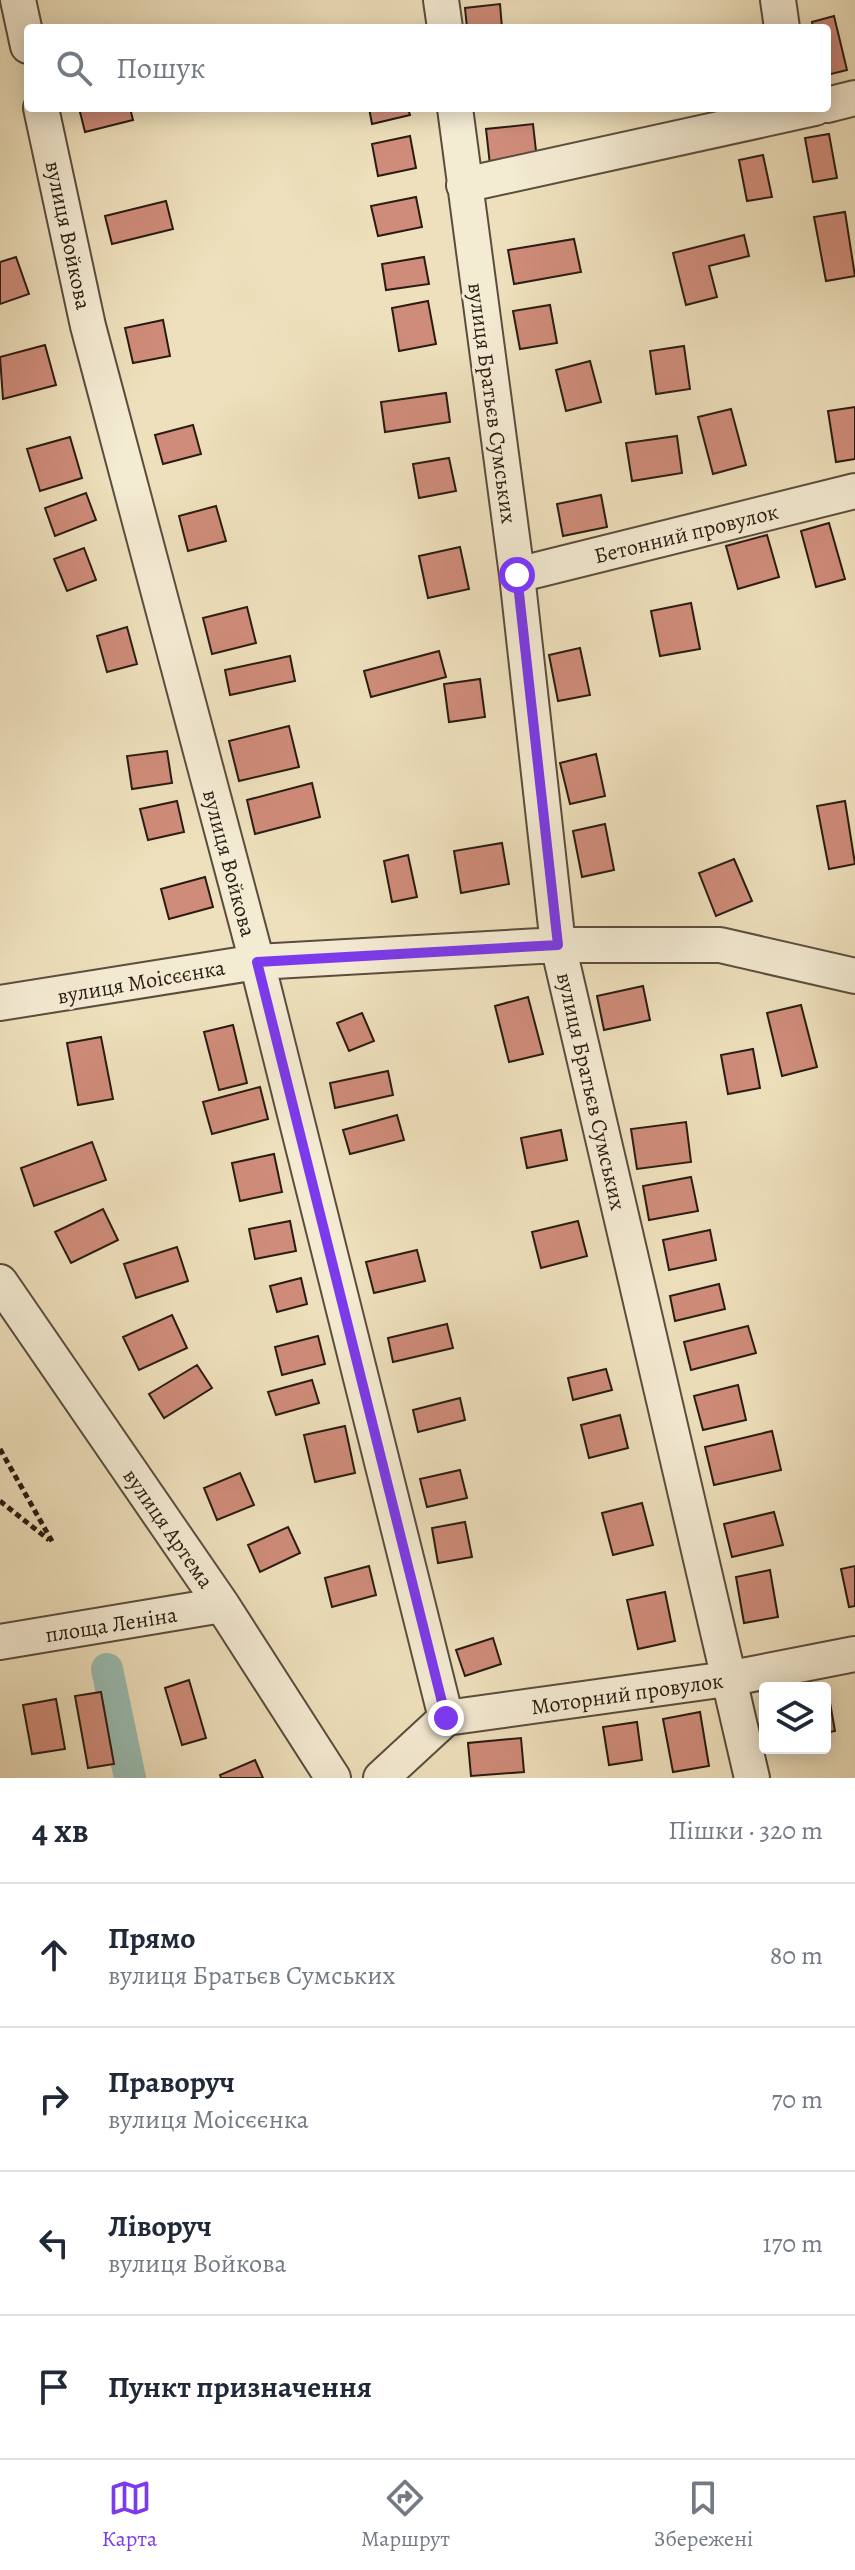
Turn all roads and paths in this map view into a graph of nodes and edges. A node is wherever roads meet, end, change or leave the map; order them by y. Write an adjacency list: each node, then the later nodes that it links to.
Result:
1 (18, 0): 6 (street)
2 (441, 0): 4 (street)
3 (778, 0): 5 (street)
4 (444, 24)
5 (781, 24)
6 (24, 28)
7 (855, 98): 8 (street)
8 (831, 103)
9 (42, 112): 16 (street, вулиця Войкова)
10 (455, 112): 12 (street, вулиця Братьєв Сумських)
11 (791, 112): 12 (street)
12 (464, 185): 14 (street, вулиця Братьєв Сумських)
13 (855, 491): 14 (street, Бетонний провулок)
14 (517, 575): 15 (street, вулиця Братьєв Сумських)
15 (558, 945): 16 (street, вулиця Моісєєнка); 17 (street, вулиця Моісєєнка); 25 (street, вулиця Братьєв Сумських)
16 (257, 962): 18 (street, вулиця Моісєєнка); 26 (street, вулиця Войкова)
17 (855, 976)
18 (0, 1003)
19 (0, 1282): 22 (street, вулиця Артема)
20 (0, 1449): 21 (path)
21 (0, 1501)
22 (222, 1605): 23 (street, площа Леніна); 27 (street, вулиця Артема)
23 (0, 1642)
24 (855, 1654): 25 (street, Моторний провулок)
25 (727, 1679): 26 (street, Моторний провулок); 29 (street, вулиця Братьєв Сумських)
26 (446, 1718): 28 (street)
27 (333, 1778)
28 (381, 1778)
29 (752, 1778)

